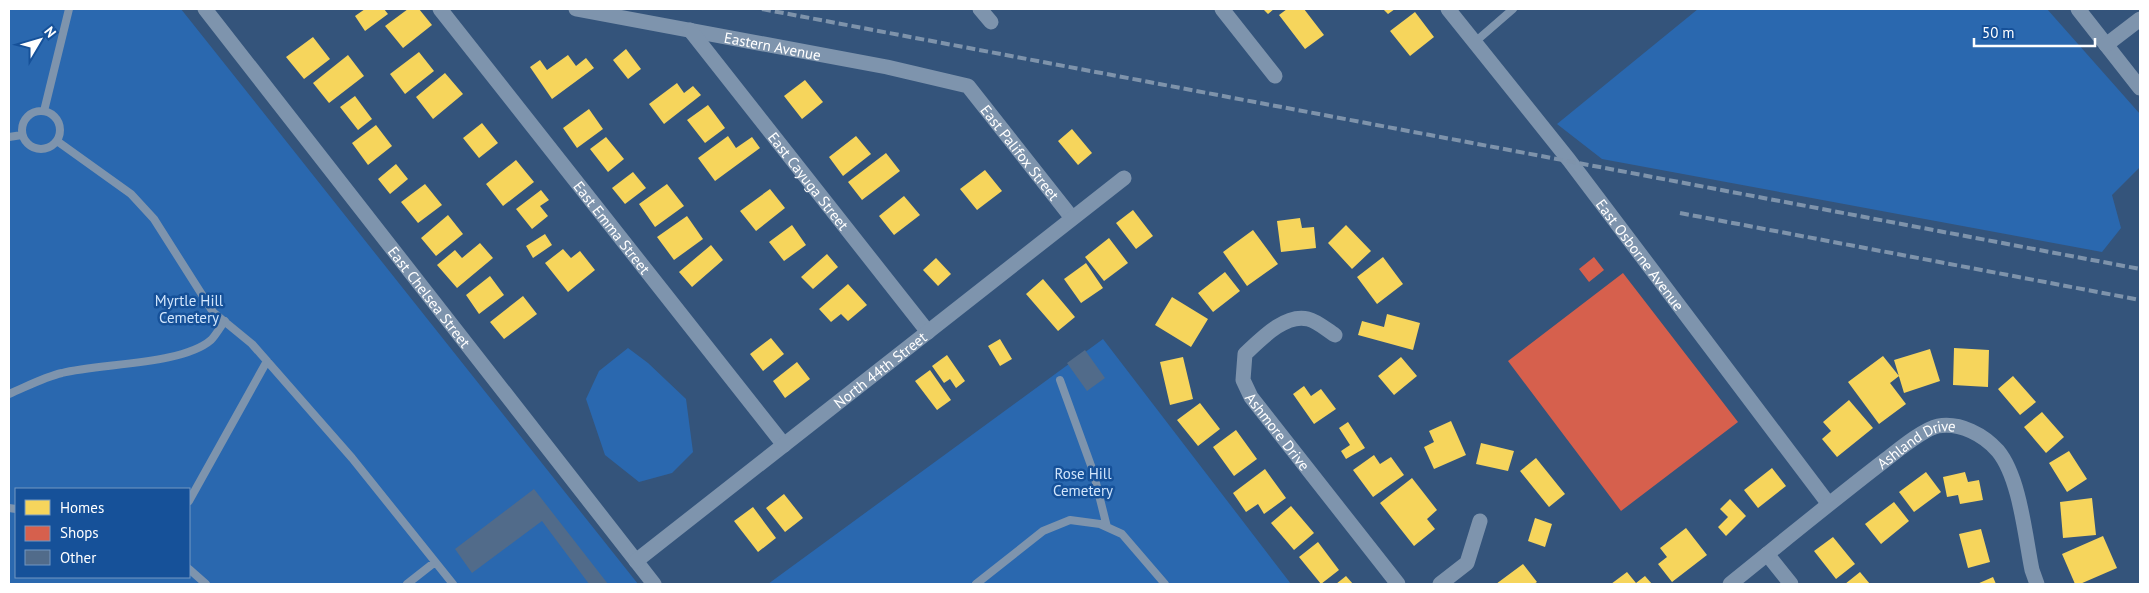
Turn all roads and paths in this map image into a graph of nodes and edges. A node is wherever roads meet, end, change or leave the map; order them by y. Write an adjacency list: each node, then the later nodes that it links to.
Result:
1 (69, 9): 18 (lane)
2 (205, 9): 36 (street, East Chelsea Street)
3 (440, 9): 30 (street, East Emma Street)
4 (576, 9): 12 (street, Eastern Avenue)
5 (980, 9): 11 (street)
6 (1222, 9): 15 (street)
7 (1448, 9): 13 (street, East Osborne Avenue)
8 (1513, 9): 13 (lane)
9 (2086, 12): 14 (street)
10 (2140, 19): 14 (street)
11 (991, 22)
12 (690, 30): 16 (street, Eastern Avenue); 25 (street, East Cayuga Street)
13 (1475, 42): 32 (street, East Osborne Avenue)
14 (2106, 45): 17 (street)
15 (1275, 76)
16 (968, 86): 23 (street, East Palifox Street)
17 (2140, 88)
18 (44, 111): 19 (lane); 21 (lane)
19 (22, 135): 20 (lane); 21 (lane)
20 (9, 136)
21 (57, 140): 24 (lane)
22 (1124, 178): 23 (street, North 44th Street)
23 (1072, 218): 25 (street, North 44th Street)
24 (225, 321): 27 (lane); 29 (lane)
25 (928, 332): 30 (street, North 44th Street)
26 (1335, 335): 45 (street, Ashmore Drive)
27 (267, 361): 31 (lane); 37 (lane)
28 (1060, 380): 34 (lane)
29 (9, 394)
30 (784, 445): 36 (street, North 44th Street)
31 (190, 499)
32 (1828, 503): 35 (street, Ashland Drive); 49 (street, Ashland Drive)
33 (1480, 521): 46 (street)
34 (1107, 527): 43 (lane); 44 (lane)
35 (1767, 554): 47 (street, Ashland Drive); 48 (street)
36 (636, 561): 42 (street, East Chelsea Street)
37 (435, 562): 40 (lane); 41 (lane)
38 (190, 570): 39 (lane)
39 (206, 584)
40 (407, 584)
41 (452, 584)
42 (654, 584)
43 (976, 584)
44 (1165, 584)
45 (1398, 584)
46 (1440, 584)
47 (1730, 584)
48 (1791, 584)
49 (2037, 584)

